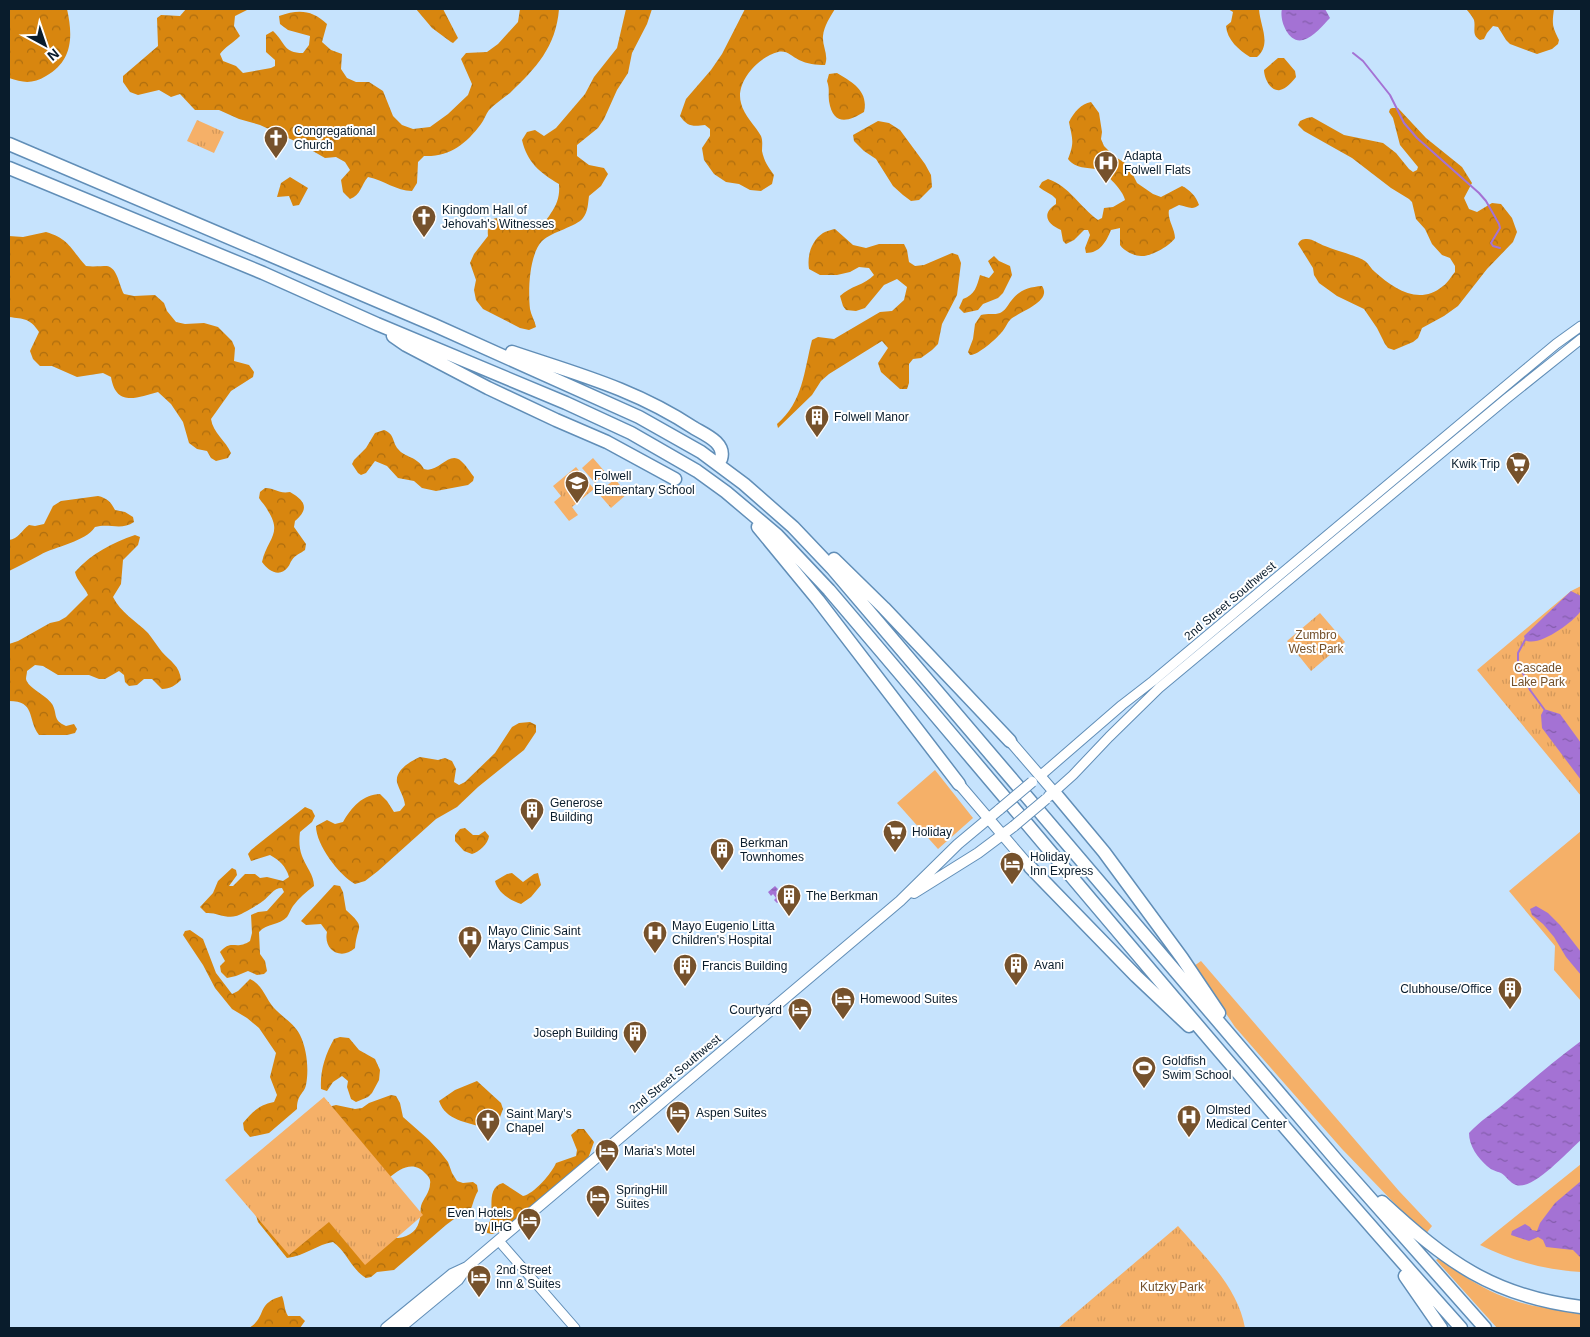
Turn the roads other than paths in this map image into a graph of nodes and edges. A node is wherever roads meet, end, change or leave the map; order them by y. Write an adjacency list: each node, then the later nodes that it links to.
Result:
1 (9, 135): 4 (highway)
2 (9, 144): 4 (highway)
3 (9, 162): 6 (highway)
4 (64, 167): 8 (highway)
5 (9, 168): 6 (highway)
6 (75, 194): 7 (highway)
7 (377, 324): 12 (highway); 13 (highway)
8 (434, 325): 11 (highway); 14 (highway)
9 (1581, 326): 16 (main road, 2nd Street Southwest)
10 (1581, 339): 18 (main road, 2nd Street Southwest)
11 (721, 459)
12 (675, 479)
13 (726, 492): 17 (highway); 24 (highway)
14 (772, 507): 15 (highway); 23 (highway)
15 (1010, 741): 16 (main road)
16 (1036, 779): 18 (main road); 19 (main road, 2nd Street Southwest, bridge)
17 (959, 784): 19 (main road)
18 (1050, 796): 20 (main road, 2nd Street Southwest, bridge); 23 (highway)
19 (988, 819): 20 (main road); 22 (main road, 2nd Street Southwest)
20 (1002, 835): 21 (main road); 22 (main road, 2nd Street Southwest)
21 (1030, 867): 24 (highway)
22 (900, 901): 27 (main road, 2nd Street Southwest)
23 (1251, 1061): 25 (highway)
24 (1237, 1072): 26 (highway)
25 (1338, 1162): 29 (highway); 35 (highway)
26 (1375, 1232): 33 (highway); 34 (highway)
27 (499, 1240): 28 (main road, 2nd Street Southwest); 32 (main road)
28 (467, 1267): 30 (main road, 2nd Street Southwest); 31 (main road, 2nd Street Southwest)
29 (1581, 1307)
30 (386, 1328)
31 (400, 1328)
32 (575, 1328)
33 (1441, 1328)
34 (1461, 1328)
35 (1486, 1328)

